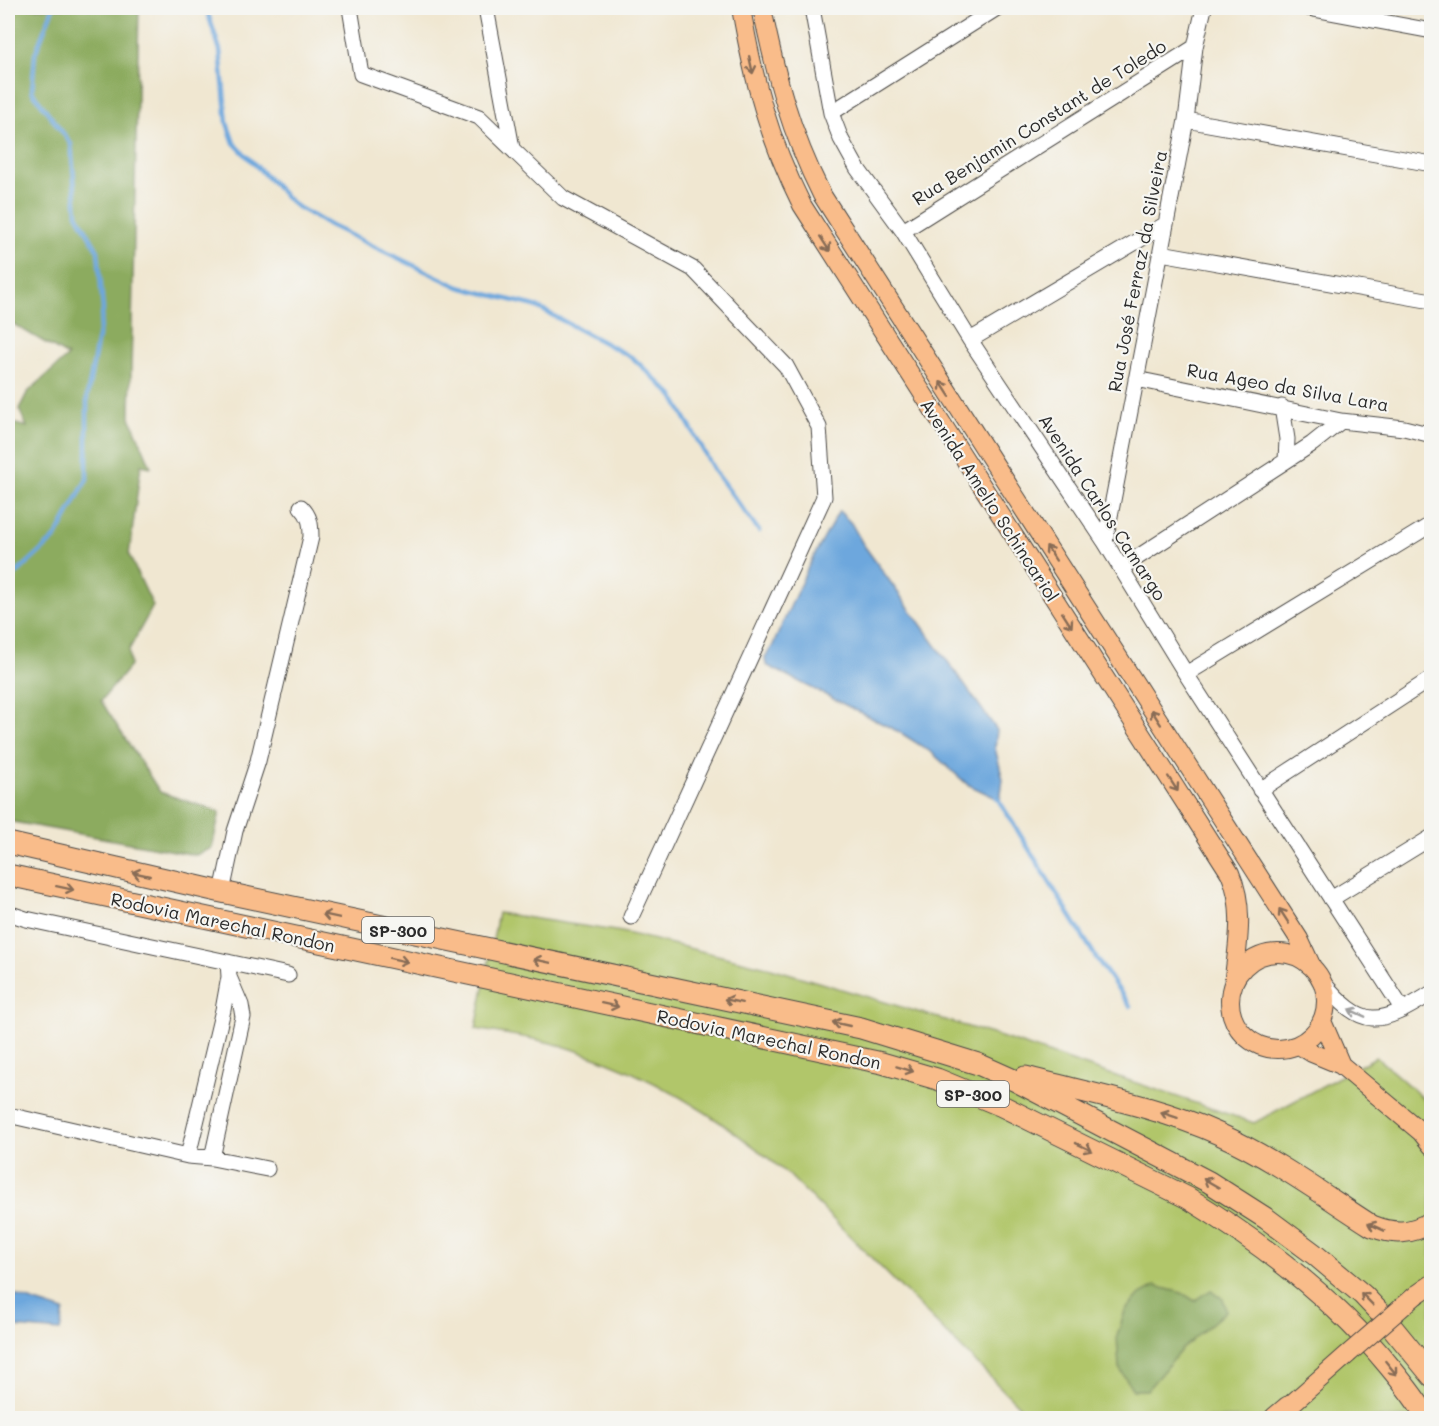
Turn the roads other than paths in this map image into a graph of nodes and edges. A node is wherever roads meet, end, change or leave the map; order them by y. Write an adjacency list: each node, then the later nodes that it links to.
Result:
1 (350, 8): 13 (street)
2 (486, 8): 13 (street)
3 (741, 8): 42 (main road, Avenida Amelio Schincariol, one-way to 42)
4 (762, 8): 40 (main road, Avenida Amelio Schincariol, one-way to 4)
5 (812, 8): 11 (street, Avenida Carlos Camargo)
6 (997, 8): 11 (street)
7 (1204, 8): 10 (street, Rua José Ferraz da Silveira)
8 (1308, 8): 9 (street)
9 (1431, 31)
10 (1195, 47): 12 (street, Rua José Ferraz da Silveira); 16 (street, Rua Benjamin Constant de Toledo)
11 (831, 113): 16 (street, Avenida Carlos Camargo)
12 (1186, 120): 14 (street); 15 (street, Rua José Ferraz da Silveira)
13 (512, 148): 38 (street)
14 (1431, 164)
15 (1166, 224): 17 (street, Rua José Ferraz da Silveira); 19 (street)
16 (903, 231): 19 (street, Avenida Carlos Camargo)
17 (1161, 253): 18 (street); 20 (street, Rua José Ferraz da Silveira)
18 (1431, 301)
19 (970, 340): 27 (street, Avenida Carlos Camargo)
20 (1136, 379): 21 (street, Rua Ageo da Silva Lara); 27 (street, Rua José Ferraz da Silveira)
21 (1281, 407): 22 (street, Rua Ageo da Silva Lara); 24 (street)
22 (1341, 421): 23 (street, Rua Ageo da Silva Lara); 24 (street)
23 (1431, 435)
24 (1286, 460): 28 (street)
25 (301, 507): 35 (street)
26 (1431, 524): 29 (street)
27 (1105, 542): 28 (street, Avenida Carlos Camargo)
28 (1121, 568): 29 (street, Avenida Carlos Camargo)
29 (1186, 674): 31 (street, Avenida Carlos Camargo)
30 (1431, 678): 31 (street)
31 (1260, 790): 36 (street, Avenida Carlos Camargo)
32 (1431, 837): 36 (street)
33 (8, 843): 35 (highway, Rodovia Marechal Rondon / SP-300, one-way to 33)
34 (8, 875): 58 (highway, Rodovia Marechal Rondon / SP-300, one-way to 58)
35 (222, 892): 47 (highway, Rodovia Marechal Rondon / SP-300, one-way to 35)
36 (1331, 899): 44 (street, Avenida Carlos Camargo)
37 (8, 913): 39 (street)
38 (631, 917)
39 (228, 970): 41 (street); 51 (street); 52 (street)
40 (1317, 974): 42 (main road); 44 (street, one-way to 40); 45 (main road)
41 (288, 975)
42 (1233, 986): 46 (main road)
43 (1431, 993): 44 (street)
44 (1403, 1010)
45 (1322, 1021): 46 (main road); 48 (main road)
46 (1299, 1045): 48 (main road)
47 (978, 1065): 54 (highway, one-way to 47); 56 (highway, Rodovia Marechal Rondon / SP-300, one-way to 47)
48 (1341, 1065): 50 (main road)
49 (8, 1115): 51 (street)
50 (1428, 1138)
51 (188, 1156): 52 (street)
52 (212, 1158): 53 (street)
53 (267, 1169)
54 (1431, 1222)
55 (1426, 1285): 57 (main road, bridge)
56 (1431, 1376)
57 (1282, 1415)
58 (1427, 1419)

